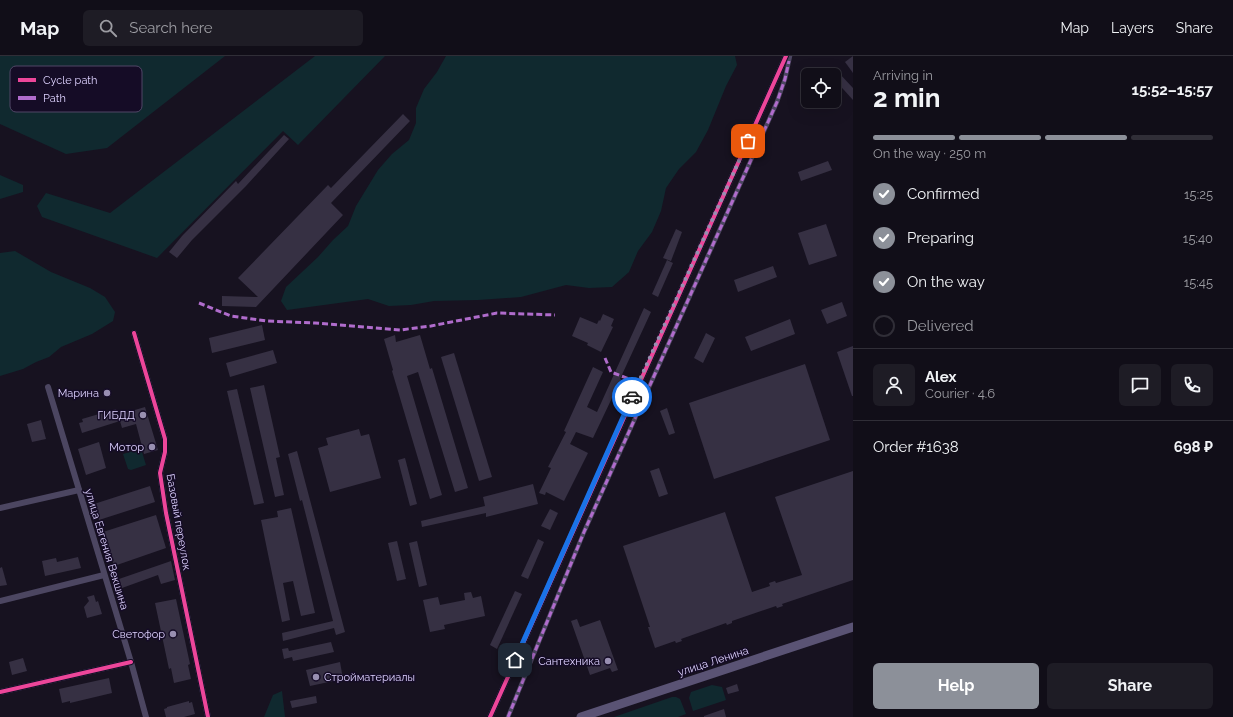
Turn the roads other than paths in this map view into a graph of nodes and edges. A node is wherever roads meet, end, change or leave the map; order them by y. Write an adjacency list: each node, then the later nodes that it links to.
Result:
1 (786, 56): 14 (street)
2 (790, 56): 15 (street)
3 (134, 333): 13 (street, Базовый переулок)
4 (48, 386): 5 (street, улица Евгения Векшина)
5 (79, 490): 6 (street); 7 (street, улица Евгения Векшина)
6 (0, 508)
7 (104, 575): 8 (street); 10 (street, улица Евгения Векшина)
8 (0, 601)
9 (853, 628): 16 (main road, улица Ленина)
10 (131, 662): 11 (street); 12 (street, улица Евгения Векшина)
11 (0, 692)
12 (146, 717)
13 (208, 717)
14 (490, 717)
15 (508, 717)
16 (581, 717)

